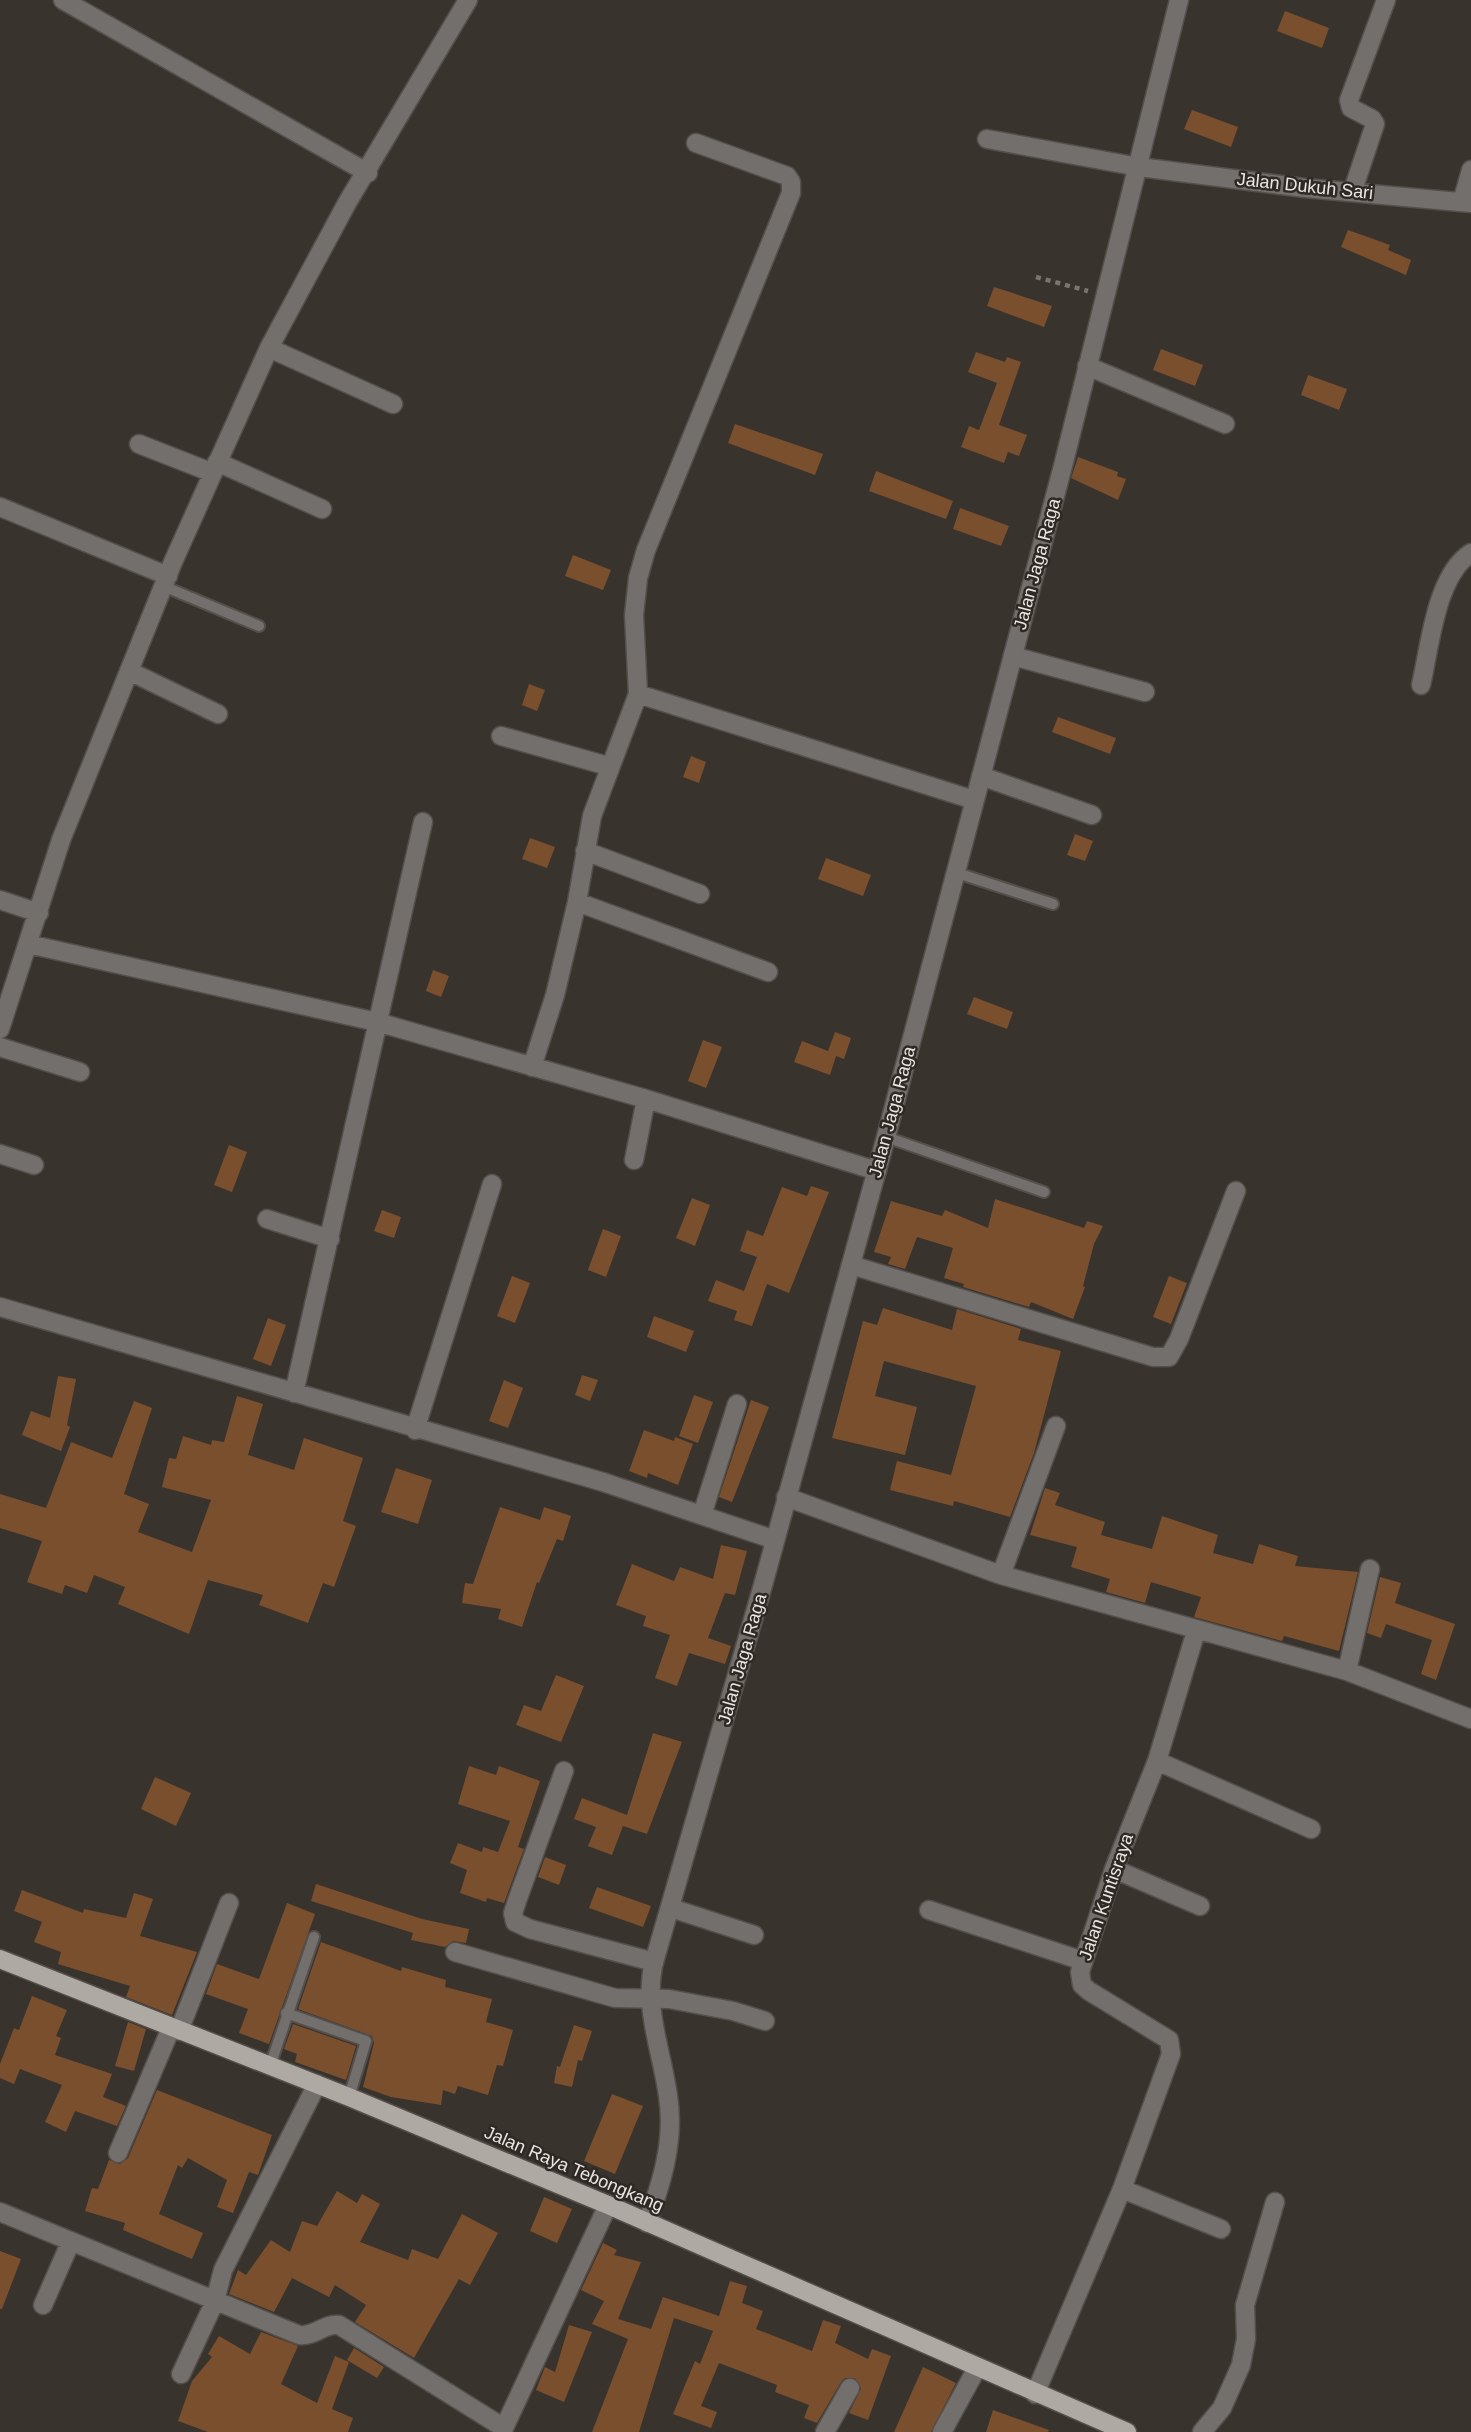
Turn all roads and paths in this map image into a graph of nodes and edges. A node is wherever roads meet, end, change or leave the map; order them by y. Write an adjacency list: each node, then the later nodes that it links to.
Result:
1 (64, 0): 9 (street)
2 (468, 0): 9 (street)
3 (1179, 0): 7 (street, Jalan Jaga Raga)
4 (1386, 0): 10 (street)
5 (987, 139): 7 (street, Jalan Dukuh Sari)
6 (696, 143): 29 (street)
7 (1139, 167): 10 (street, Jalan Dukuh Sari); 13 (street, Jalan Jaga Raga)
8 (1471, 170): 11 (street)
9 (368, 173): 14 (street)
10 (1353, 190): 11 (street, Jalan Dukuh Sari)
11 (1466, 203)
12 (1037, 277): 13 (path)
13 (1105, 296): 15 (street, Jalan Jaga Raga)
14 (269, 348): 16 (street); 19 (street)
15 (1087, 366): 17 (street); 25 (street, Jalan Jaga Raga)
16 (393, 404)
17 (1225, 424)
18 (139, 444): 19 (street)
19 (215, 468): 21 (street); 23 (street)
20 (0, 508): 23 (street)
21 (323, 509)
22 (1471, 553): 27 (street)
23 (166, 581): 24 (lane); 26 (street)
24 (259, 626)
25 (1013, 656): 28 (street); 33 (street, Jalan Jaga Raga)
26 (129, 671): 30 (street); 43 (street)
27 (1421, 685)
28 (1145, 692)
29 (638, 694): 32 (street); 34 (street)
30 (218, 714)
31 (501, 736): 32 (street)
32 (608, 766): 37 (street)
33 (981, 776): 34 (street, Jalan Jaga Raga); 35 (street)
34 (974, 800): 38 (street, Jalan Jaga Raga)
35 (1092, 815)
36 (423, 822): 46 (street)
37 (585, 851): 39 (street); 41 (street)
38 (954, 872): 42 (lane); 52 (street, Jalan Jaga Raga)
39 (700, 894)
40 (0, 900): 43 (street)
41 (577, 902): 45 (street); 49 (street)
42 (1053, 904)
43 (39, 913): 44 (street)
44 (28, 944): 46 (street); 47 (street)
45 (768, 972)
46 (377, 1022): 49 (street); 61 (street)
47 (0, 1029)
48 (0, 1047): 50 (street)
49 (533, 1067): 51 (street)
50 (80, 1072)
51 (646, 1099): 54 (street); 56 (street)
52 (886, 1138): 56 (street, Jalan Jaga Raga); 59 (lane)
53 (0, 1154): 55 (street)
54 (634, 1160)
55 (34, 1164)
56 (877, 1171): 62 (street, Jalan Jaga Raga)
57 (492, 1184): 67 (street)
58 (1236, 1191): 62 (street)
59 (1044, 1192)
60 (267, 1219): 61 (street)
61 (330, 1239): 64 (street)
62 (850, 1265): 68 (street, Jalan Jaga Raga)
63 (0, 1307): 64 (street)
64 (294, 1393): 67 (street)
65 (737, 1404): 69 (street)
66 (1056, 1426): 72 (street)
67 (415, 1430): 69 (street)
68 (786, 1497): 70 (street, Jalan Jaga Raga); 72 (street)
69 (702, 1515): 70 (street)
70 (775, 1540): 82 (street, Jalan Jaga Raga)
71 (1370, 1569): 74 (street)
72 (1001, 1575): 73 (street)
73 (1196, 1631): 74 (street); 76 (street, Jalan Kuntisraya)
74 (1347, 1671): 75 (street)
75 (1471, 1719)
76 (1157, 1760): 78 (street); 79 (street, Jalan Kuntisraya)
77 (564, 1771): 89 (street)
78 (1311, 1829)
79 (1114, 1869): 81 (street); 88 (street, Jalan Kuntisraya)
80 (229, 1903): 92 (street)
81 (1200, 1906)
82 (671, 1908): 84 (street); 89 (street, Jalan Jaga Raga)
83 (929, 1910): 88 (street)
84 (754, 1935)
85 (314, 1937): 90 (lane)
86 (455, 1952): 89 (street)
87 (0, 1959): 92 (main road, Jalan Raya Tebongkang)
88 (1083, 1961): 97 (street, Jalan Kuntisraya)
89 (652, 1980): 91 (street); 101 (street, Jalan Jaga Raga)
90 (286, 2014): 93 (lane); 95 (lane)
91 (765, 2021)
92 (175, 2030): 93 (main road, Jalan Raya Tebongkang); 96 (street)
93 (270, 2066): 94 (main road, Jalan Raya Tebongkang)
94 (317, 2084): 95 (main road, Jalan Raya Tebongkang); 104 (street)
95 (349, 2097): 99 (main road, Jalan Raya Tebongkang)
96 (118, 2153)
97 (1122, 2189): 102 (street); 109 (street, Jalan Kuntisraya)
98 (1275, 2202): 113 (street)
99 (608, 2205): 101 (main road, Jalan Raya Tebongkang); 104 (street)
100 (0, 2212): 103 (street)
101 (647, 2222): 106 (main road, Jalan Raya Tebongkang)
102 (1221, 2229)
103 (71, 2241): 104 (street); 105 (street)
104 (215, 2301): 107 (street)
105 (43, 2305)
106 (977, 2368): 109 (main road, Jalan Raya Tebongkang); 111 (street)
107 (181, 2374)
108 (850, 2388): 110 (street)
109 (1035, 2394): 112 (main road, Jalan Raya Tebongkang)
110 (825, 2432)
111 (942, 2432)
112 (1126, 2432)
113 (1202, 2432)

